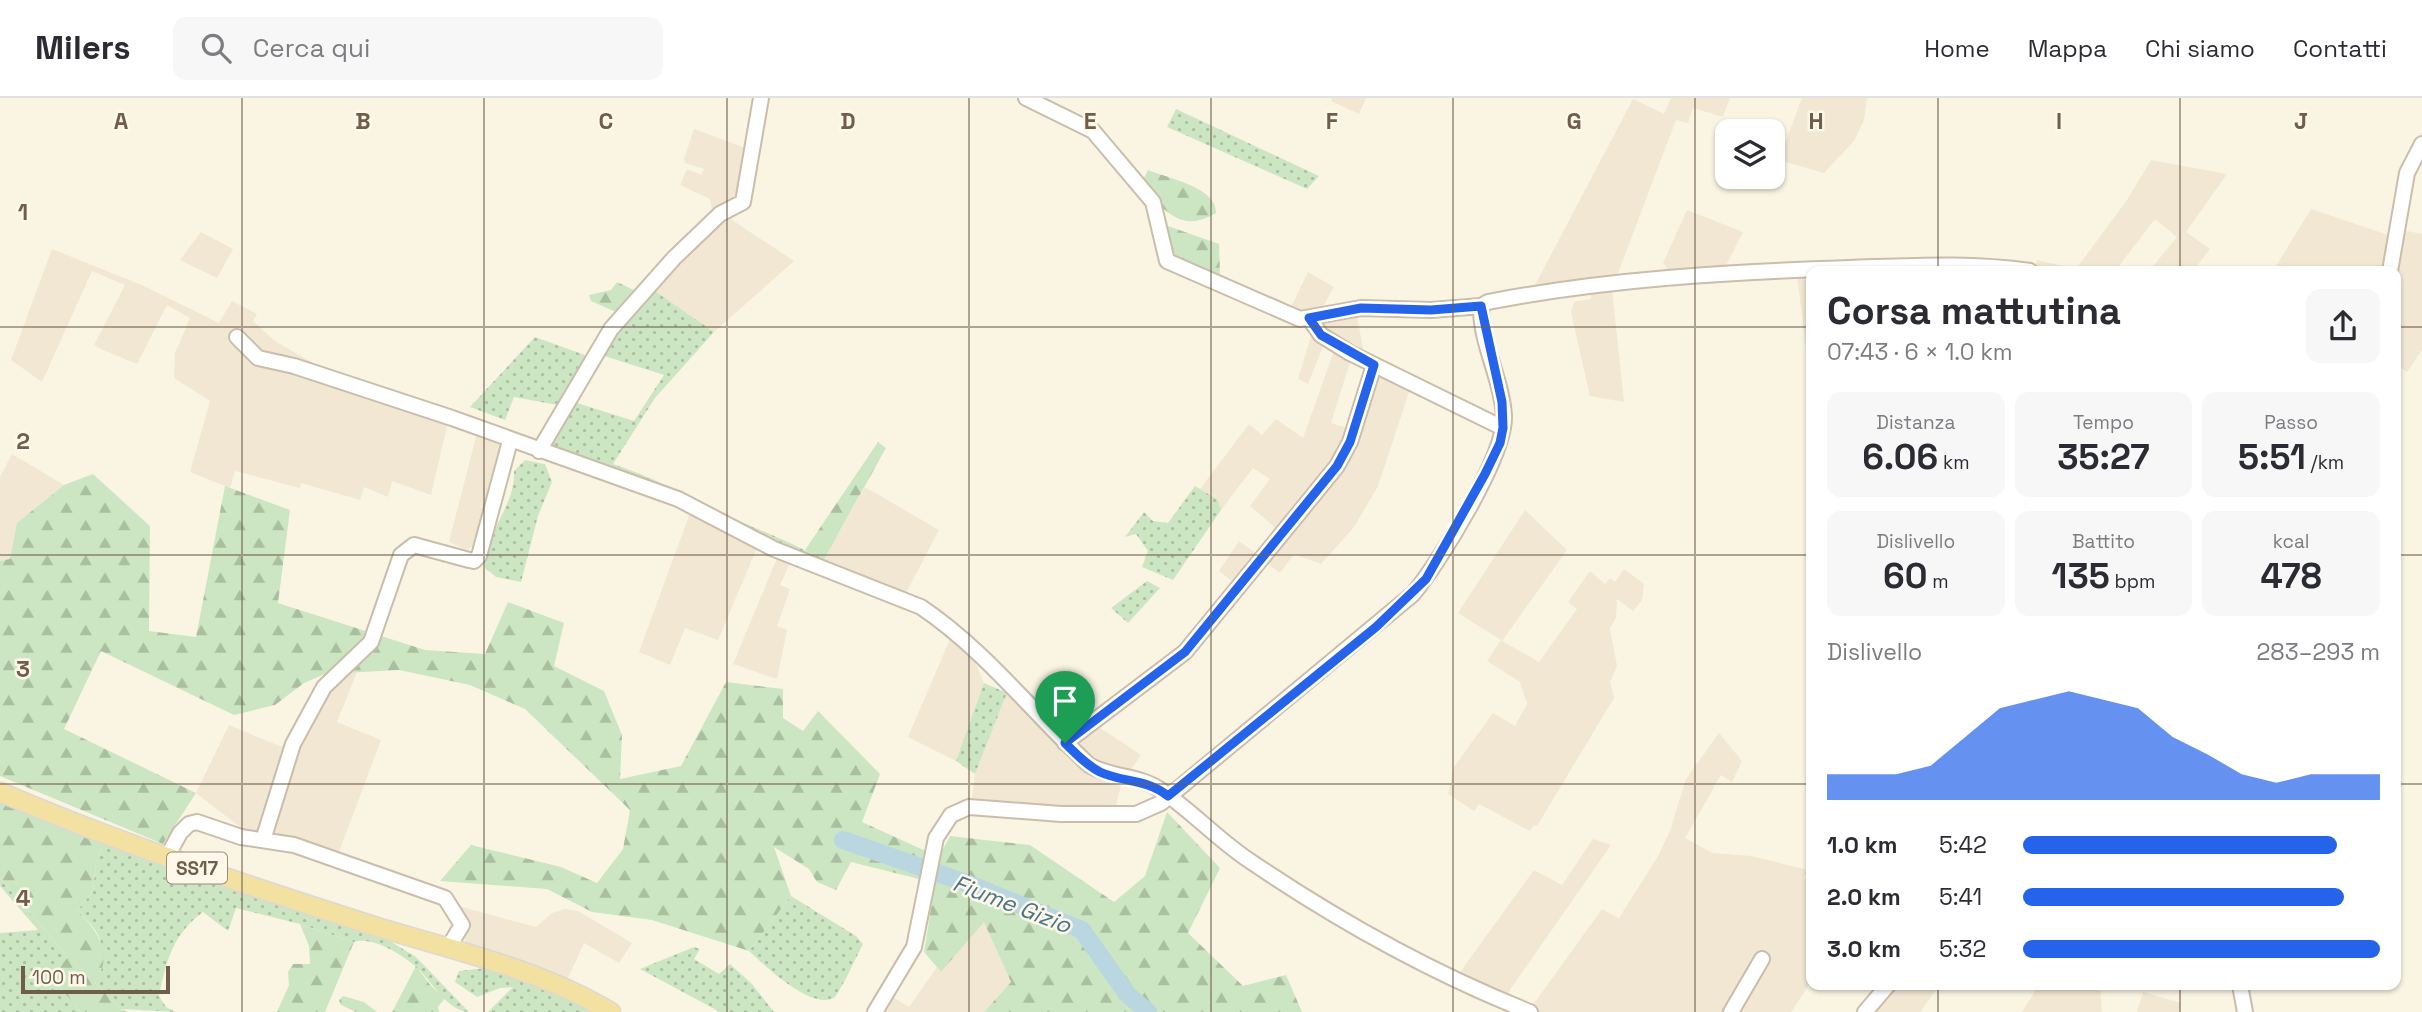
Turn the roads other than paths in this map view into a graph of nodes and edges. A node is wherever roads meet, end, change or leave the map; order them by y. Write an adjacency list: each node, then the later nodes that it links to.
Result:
1 (761, 98): 14 (street)
2 (1026, 98): 9 (street)
3 (2422, 144): 6 (street)
4 (1930, 266): 5 (street)
5 (1978, 266)
6 (2391, 266)
7 (1806, 269): 8 (street)
8 (1481, 306): 9 (street); 12 (street)
9 (1309, 318): 11 (street)
10 (237, 337): 13 (street)
11 (1374, 365): 12 (street); 15 (street)
12 (1503, 428): 17 (street)
13 (510, 441): 14 (street); 18 (street)
14 (539, 451): 15 (street)
15 (1065, 743): 17 (street)
16 (0, 793): 19 (main road, SS17)
17 (1168, 796): 25 (street); 26 (street)
18 (263, 840): 19 (street); 20 (street)
19 (167, 857): 20 (main road, SS17)
20 (448, 948): 24 (main road, SS17)
21 (1762, 959): 27 (street)
22 (1884, 990): 28 (street)
23 (2241, 990): 29 (street)
24 (611, 1012)
25 (875, 1012)
26 (1530, 1012)
27 (1731, 1012)
28 (1865, 1012)
29 (2245, 1012)

